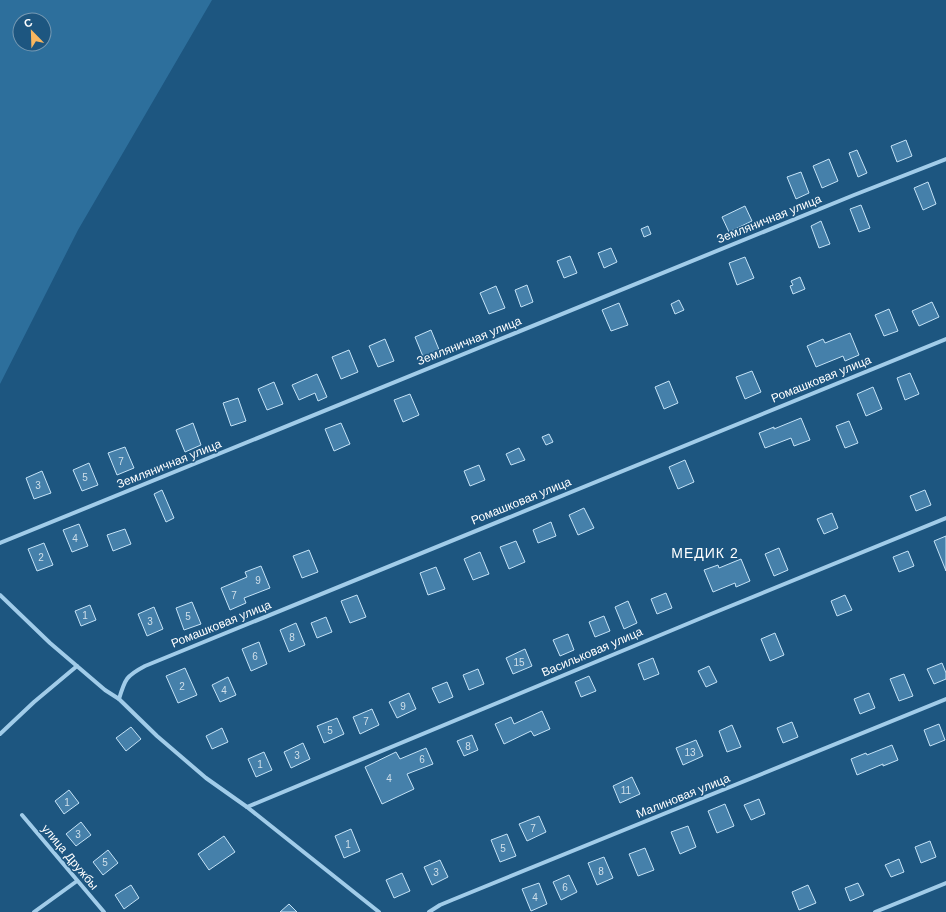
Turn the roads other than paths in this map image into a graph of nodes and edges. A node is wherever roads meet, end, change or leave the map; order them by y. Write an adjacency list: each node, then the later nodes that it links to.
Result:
1 (946, 159): 4 (street, Земляничная улица)
2 (946, 339): 7 (street, Ромашковая улица)
3 (946, 518): 10 (street, Васильковая улица)
4 (0, 543)
5 (0, 595): 6 (street)
6 (77, 666): 7 (street); 9 (street)
7 (119, 699): 10 (street)
8 (946, 699): 17 (street, Малиновая улица)
9 (0, 734)
10 (247, 807): 16 (street)
11 (22, 815): 12 (street, улица Дружбы)
12 (77, 881): 14 (street); 15 (street, улица Дружбы)
13 (946, 883): 18 (street)
14 (34, 912)
15 (104, 912)
16 (379, 912)
17 (429, 912)
18 (875, 912)

